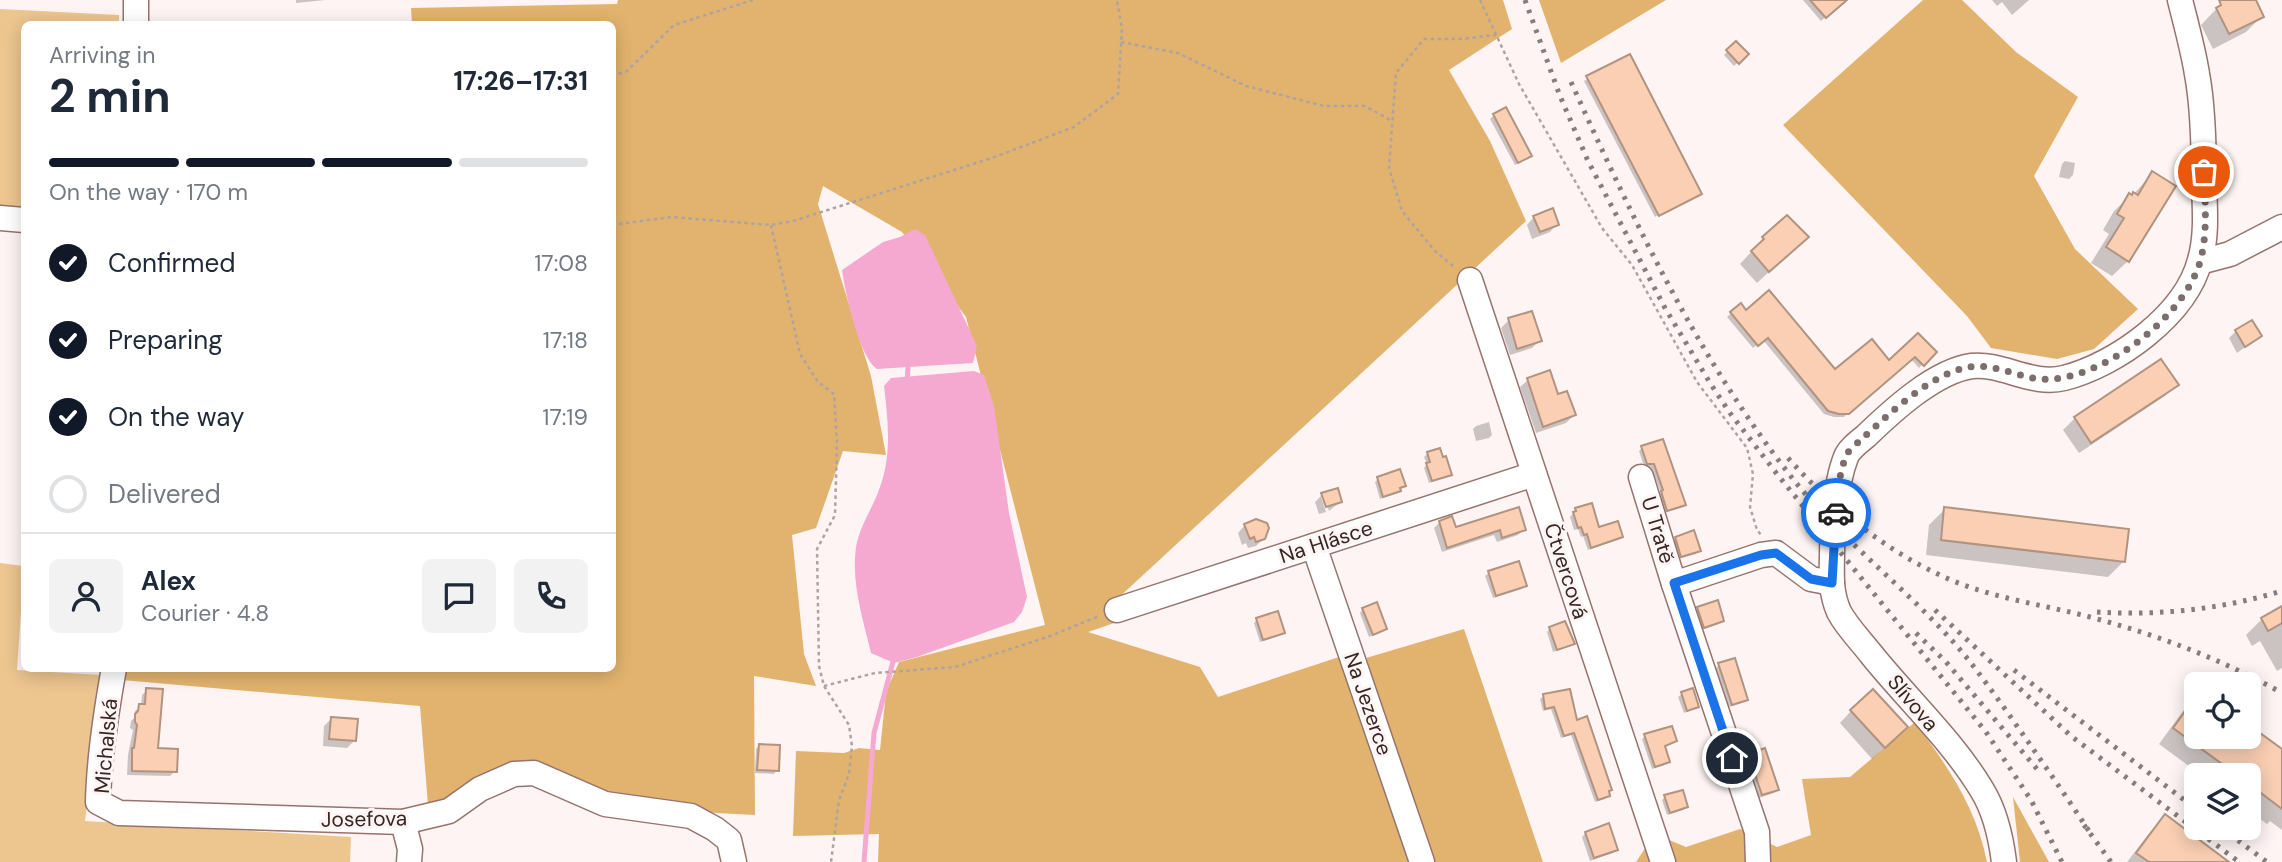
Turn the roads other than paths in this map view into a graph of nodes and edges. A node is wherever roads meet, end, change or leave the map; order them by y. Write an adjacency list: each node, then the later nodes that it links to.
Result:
1 (136, 0): 3 (street)
2 (2179, 0): 7 (street, Slívova)
3 (136, 21)
4 (0, 218): 5 (street)
5 (21, 220)
6 (2282, 227): 7 (street)
7 (2200, 262): 13 (street, Slívova)
8 (1470, 280): 9 (street, Čtvercová)
9 (1534, 474): 11 (street, Na Hlásce); 21 (street, Čtvercová)
10 (1641, 477): 12 (street, U Tratě)
11 (1314, 546): 14 (street, Na Hlásce); 20 (street, Na Jezerce)
12 (1674, 583): 13 (street, U Tratě); 22 (street, U Tratě)
13 (1832, 583): 23 (street, Slívova)
14 (1117, 610)
15 (113, 672): 16 (street, Michalská)
16 (119, 813): 17 (street, Josefova)
17 (403, 822): 18 (street); 19 (street, Josefova)
18 (409, 862)
19 (734, 862)
20 (1422, 862)
21 (1663, 862)
22 (1758, 862)
23 (2004, 862)

